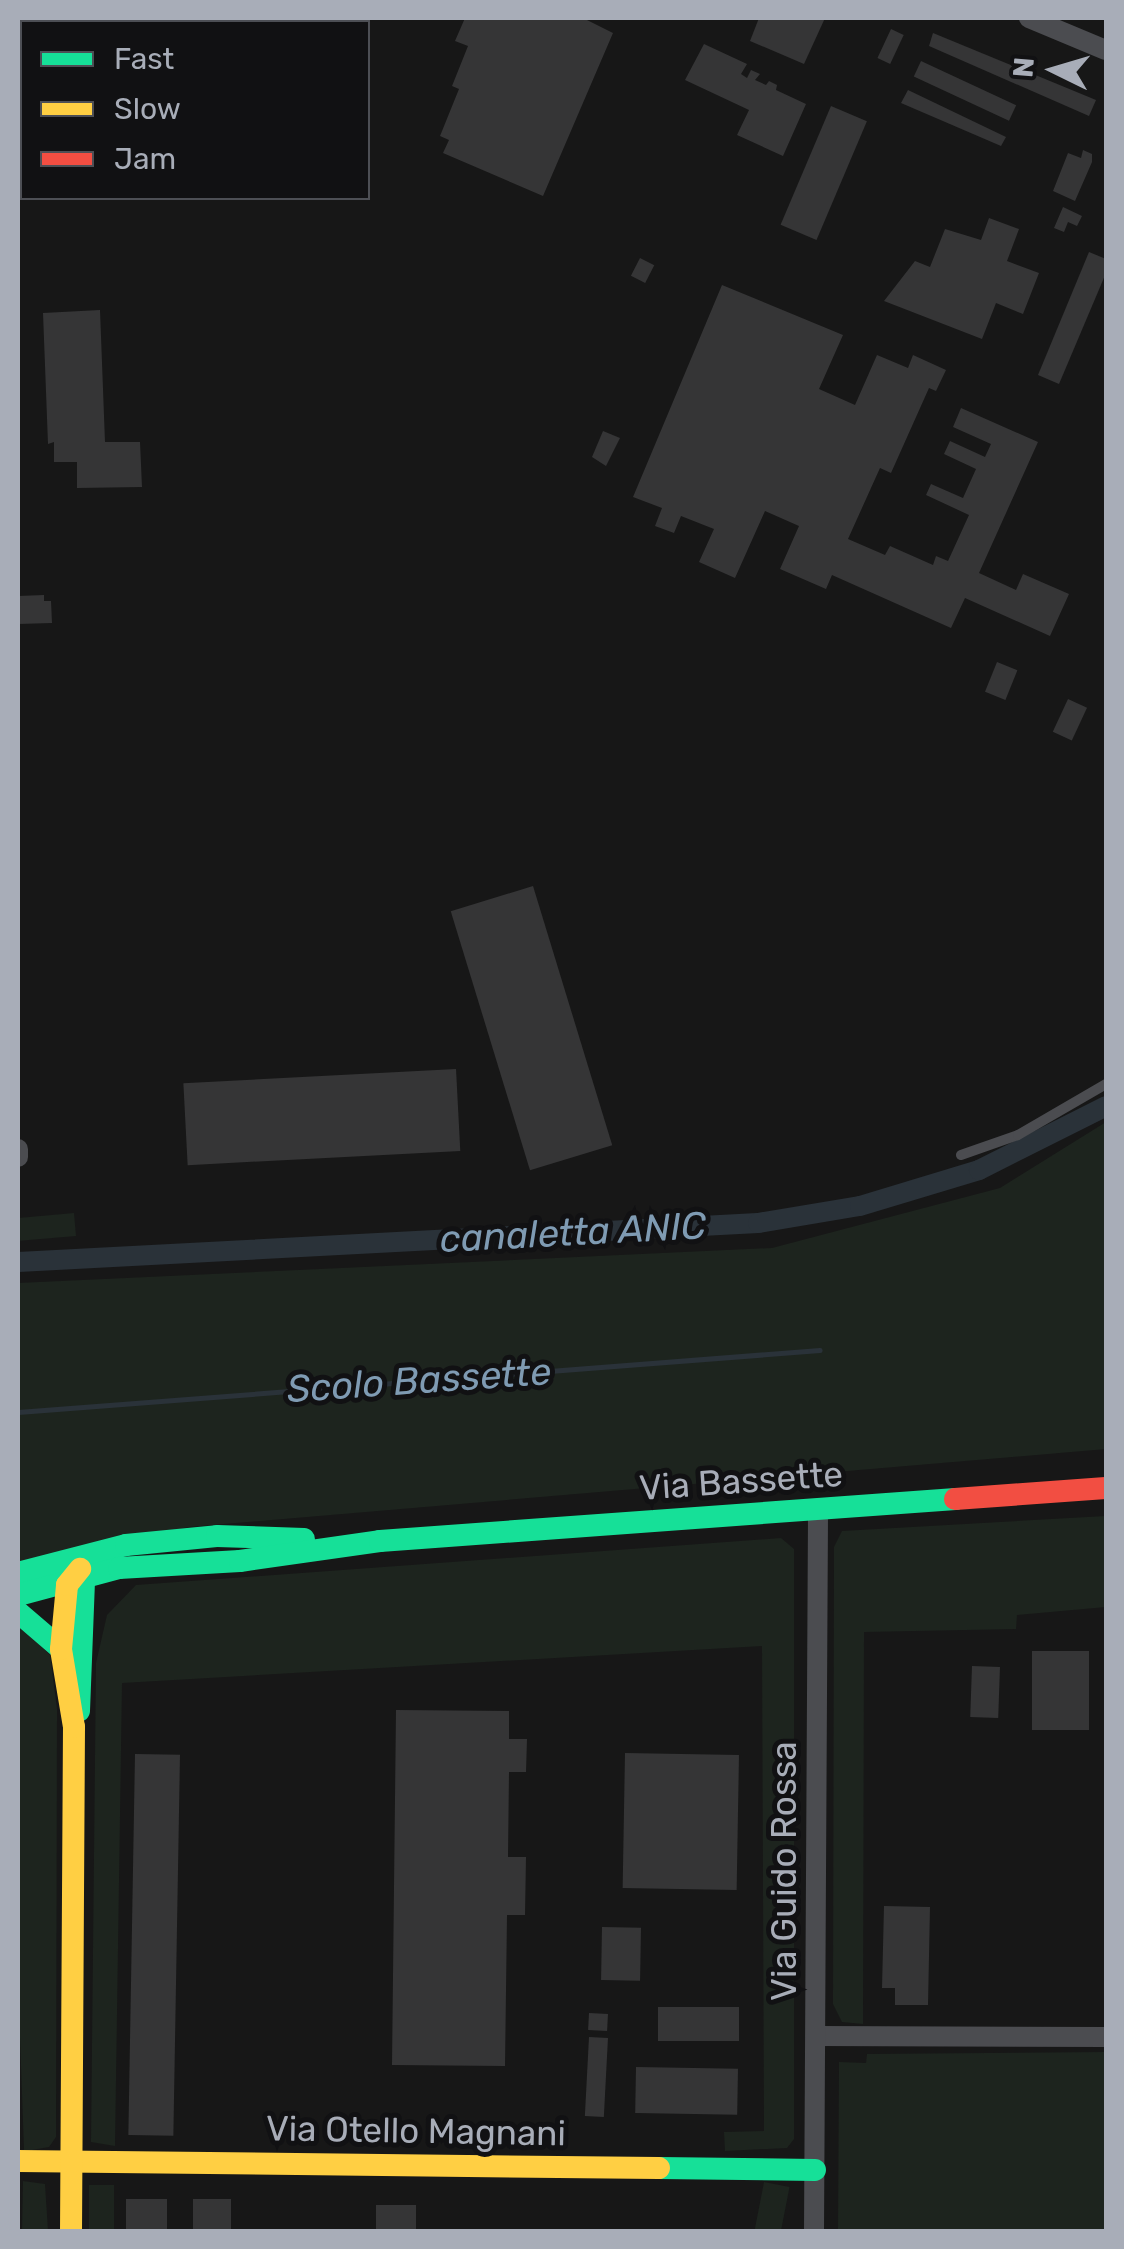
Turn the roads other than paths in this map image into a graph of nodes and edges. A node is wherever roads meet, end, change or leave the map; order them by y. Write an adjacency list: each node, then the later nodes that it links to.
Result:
1 (1029, 18): 2 (street)
2 (1106, 50)
3 (1106, 1084): 5 (lane)
4 (18, 1149): 6 (street)
5 (962, 1155)
6 (18, 1157)
7 (1106, 1488): 8 (main road, Via Bassette)
8 (818, 1510): 10 (main road, Via Bassette); 20 (street, Via Guido Rossa)
9 (281, 1538): 10 (main road, Via Bassette); 12 (main road, Via Bassette); 13 (main road, Via Bassette)
10 (380, 1541): 11 (main road, Via Bassette)
11 (179, 1566): 13 (main road, Via Bassette); 17 (main road)
12 (18, 1573)
13 (78, 1578): 14 (main road, Via Bassette); 15 (main road, Via Bassette); 17 (main road); 18 (main road)
14 (18, 1583)
15 (18, 1595)
16 (18, 1612): 18 (main road)
17 (85, 1644): 19 (main road)
18 (61, 1650): 19 (main road)
19 (74, 1727): 23 (main road)
20 (816, 2036): 21 (street); 24 (street, Via Guido Rossa)
21 (1106, 2037)
22 (18, 2161): 23 (main road, Via Otello Magnani)
23 (72, 2162): 24 (main road, Via Otello Magnani); 25 (main road)
24 (815, 2170): 26 (street, Via Guido Rossa)
25 (71, 2232)
26 (814, 2232)

